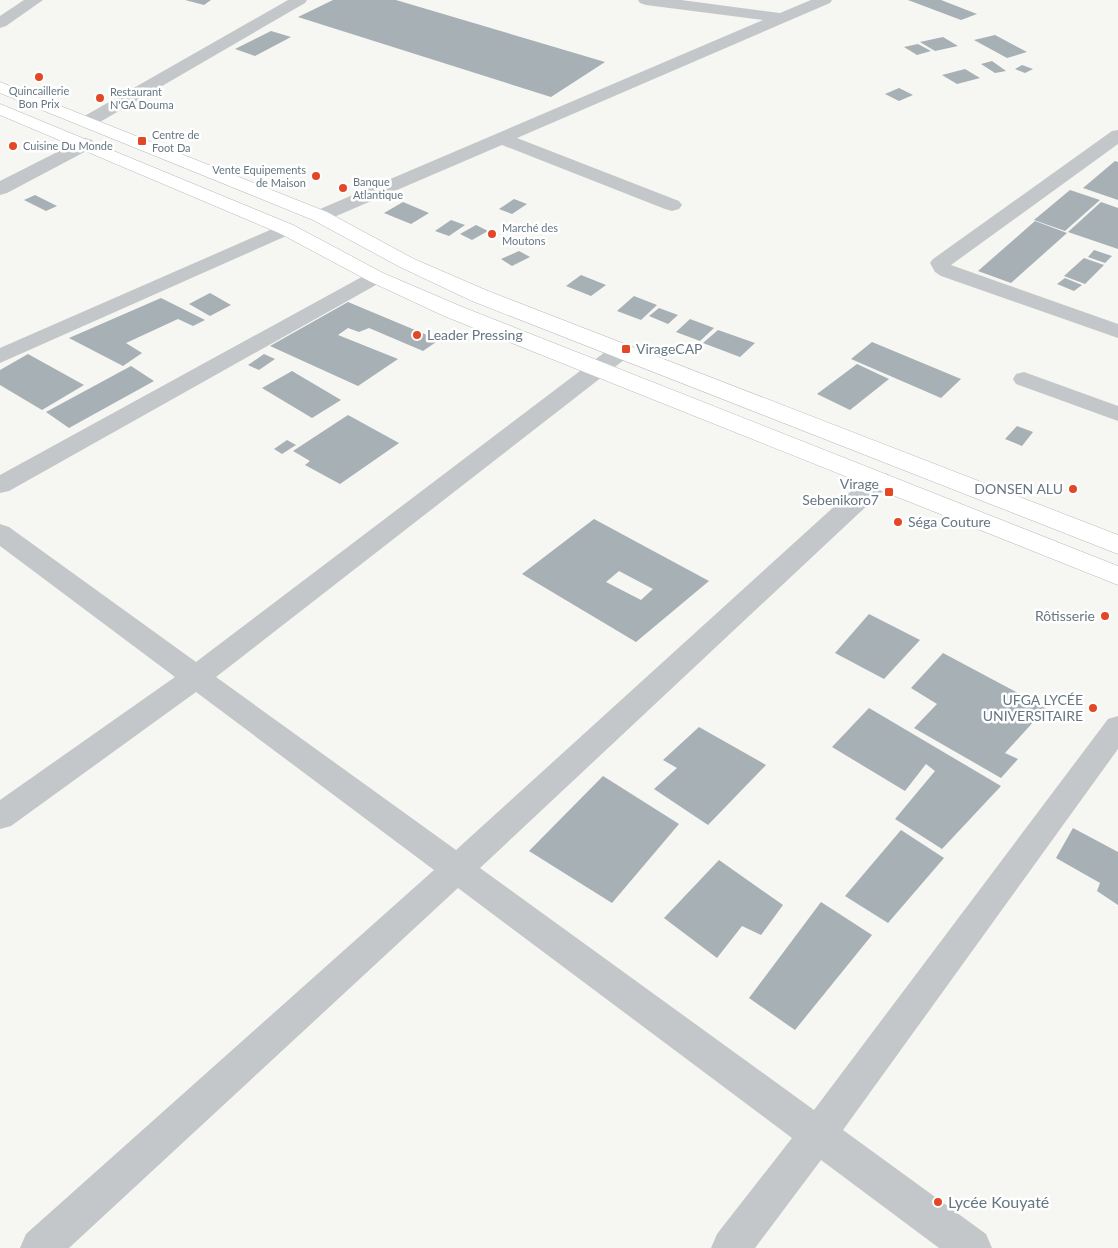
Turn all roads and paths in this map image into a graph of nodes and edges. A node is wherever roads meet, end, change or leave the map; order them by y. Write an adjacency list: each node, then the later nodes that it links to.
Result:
1 (35, 0): 6 (street)
2 (299, 0): 9 (street)
3 (646, 0): 5 (street)
4 (824, 0): 5 (street)
5 (782, 18): 11 (street)
6 (0, 23)
7 (0, 87): 9 (highway)
8 (0, 109): 12 (highway)
9 (87, 122): 15 (highway)
10 (1118, 135): 18 (street)
11 (501, 138): 14 (street); 15 (street)
12 (86, 144): 13 (street); 16 (highway)
13 (0, 189)
14 (672, 205)
15 (320, 216): 19 (highway)
16 (286, 229): 17 (highway); 20 (street)
17 (376, 277): 21 (highway); 25 (street)
18 (1118, 331)
19 (621, 352): 21 (street); 27 (highway)
20 (0, 356)
21 (598, 369): 24 (highway); 29 (street)
22 (1024, 379): 23 (street)
23 (1118, 414)
24 (879, 480): 28 (highway); 32 (street)
25 (0, 485)
26 (0, 533): 29 (street)
27 (1118, 545)
28 (1118, 576)
29 (196, 677): 31 (street); 32 (street)
30 (1118, 727): 33 (street)
31 (0, 816)
32 (457, 869): 33 (street); 34 (street)
33 (818, 1134): 35 (street); 36 (street)
34 (40, 1248)
35 (731, 1248)
36 (972, 1248)

